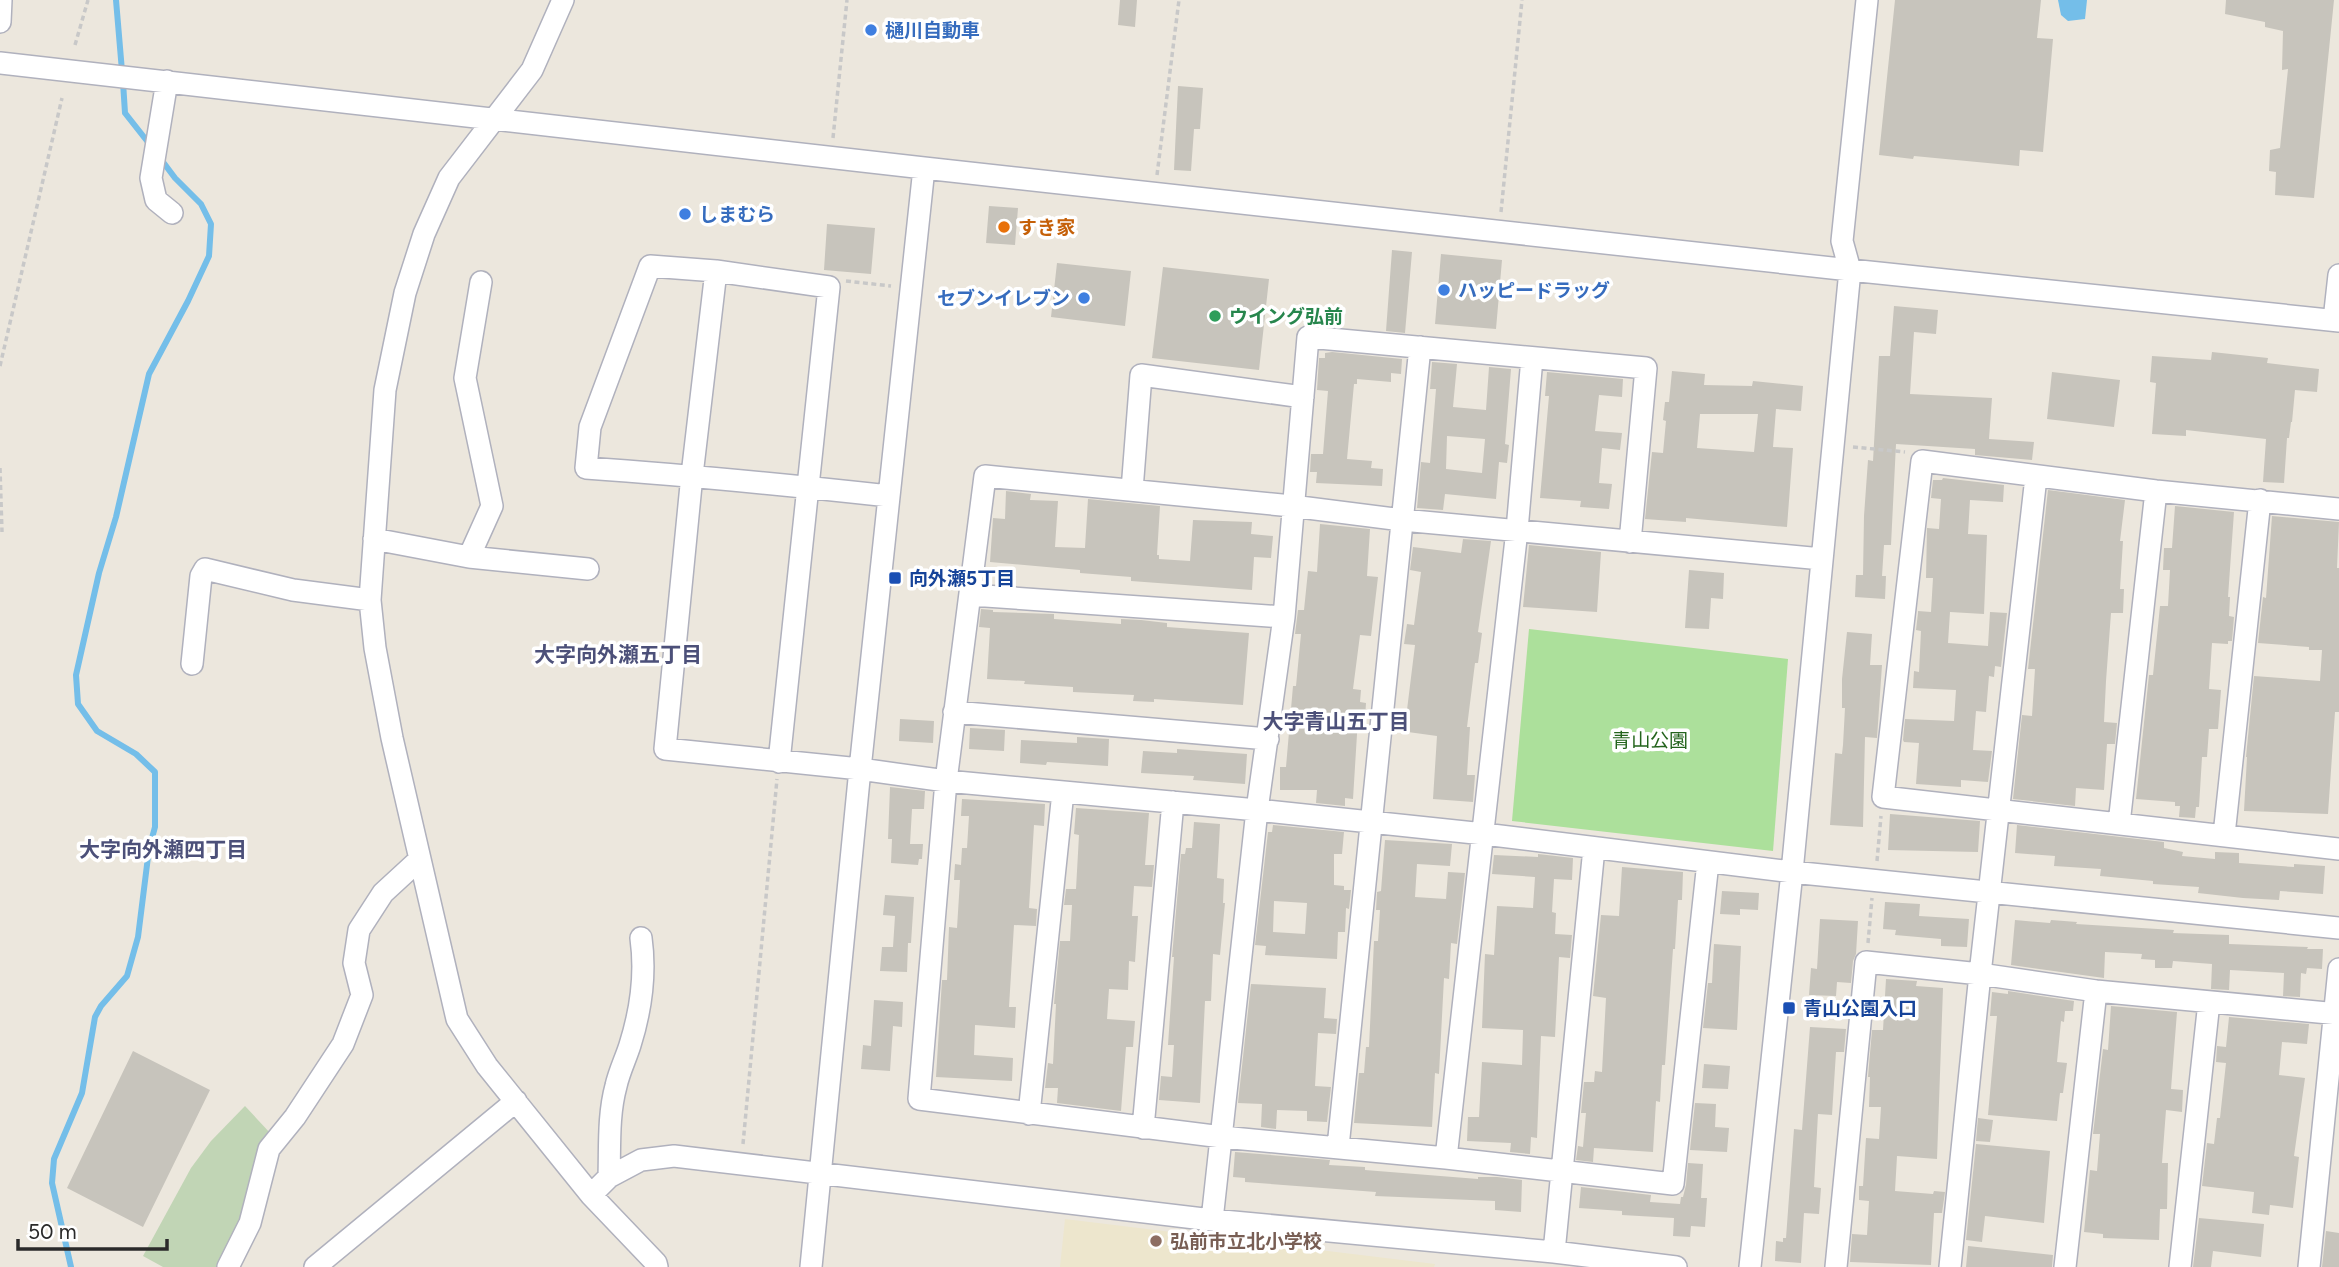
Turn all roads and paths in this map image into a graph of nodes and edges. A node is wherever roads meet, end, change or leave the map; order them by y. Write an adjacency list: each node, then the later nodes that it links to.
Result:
1 (1, 0): 8 (street)
2 (88, 0): 9 (path)
3 (563, 0): 13 (street)
4 (847, 0): 14 (path)
5 (1179, 0): 16 (path)
6 (1522, 0): 18 (path)
7 (1867, 0): 19 (street)
8 (0, 22)
9 (75, 45)
10 (0, 63): 11 (street)
11 (167, 81): 13 (street); 17 (street)
12 (62, 98): 28 (path)
13 (494, 119): 14 (street); 45 (street)
14 (831, 158): 15 (street)
15 (924, 168): 16 (street); 38 (street)
16 (1154, 193): 18 (street)
17 (172, 213)
18 (1499, 231): 19 (street)
19 (1850, 270): 25 (street); 48 (street)
20 (716, 271): 24 (street); 33 (street); 33 (street)
21 (2339, 275): 25 (street)
22 (481, 282): 47 (street)
23 (891, 285): 24 (path)
24 (829, 287): 35 (street)
25 (2337, 321)
26 (1420, 347): 27 (street); 29 (street); 42 (street)
27 (1532, 358): 43 (street); 46 (street)
28 (0, 366)
29 (1303, 397): 36 (street); 40 (street)
30 (1853, 446): 31 (path)
31 (1922, 461): 34 (street); 60 (street)
32 (0, 468): 44 (path)
33 (692, 475): 35 (street); 56 (street)
34 (2036, 477): 37 (street); 63 (street)
35 (808, 488): 38 (street); 56 (street)
36 (1132, 490): 40 (street); 50 (street)
37 (2156, 491): 39 (street); 65 (street)
38 (889, 496): 57 (street)
39 (2260, 500): 41 (street); 67 (street)
40 (1292, 506): 42 (street); 52 (street)
41 (2339, 509)
42 (1402, 520): 43 (street); 64 (street)
43 (1517, 530): 46 (street); 66 (street)
44 (2, 532)
45 (374, 539): 47 (street); 51 (street)
46 (1630, 542): 48 (street)
47 (469, 557): 49 (street)
48 (1822, 559): 73 (street)
49 (587, 569)
50 (971, 595): 52 (street); 54 (street)
51 (370, 600): 53 (street); 70 (street)
52 (1284, 617): 55 (street)
53 (192, 664)
54 (954, 712): 55 (street); 58 (street)
55 (1268, 739): 62 (street)
56 (779, 762): 57 (street); 90 (path)
57 (860, 769): 58 (street); 92 (street)
58 (946, 781): 59 (street); 85 (street)
59 (1063, 792): 61 (street); 85 (street)
60 (1883, 797): 63 (street); 72 (path)
61 (1173, 802): 62 (street); 86 (street)
62 (1257, 810): 64 (street); 87 (street)
63 (1998, 810): 65 (street); 74 (street)
64 (1370, 822): 66 (street); 88 (street)
65 (2119, 824): 67 (street)
66 (1484, 834): 68 (street); 89 (street)
67 (2224, 835): 69 (street)
68 (1594, 848): 71 (street); 91 (street)
69 (2339, 849)
70 (421, 859): 84 (street); 97 (street)
71 (1708, 862): 73 (street); 91 (street)
72 (1876, 864)
73 (1792, 872): 74 (street); 102 (street)
74 (1989, 891): 76 (street); 80 (street)
75 (1872, 892): 78 (path)
76 (2339, 928)
77 (641, 938): 93 (street)
78 (1866, 962): 80 (street); 103 (street)
79 (2339, 969): 83 (street)
80 (1980, 974): 81 (street); 104 (street)
81 (2096, 991): 82 (street); 105 (street)
82 (2209, 1002): 83 (street); 106 (street)
83 (2337, 1014): 107 (street)
84 (516, 1101): 94 (street); 98 (street)
85 (1029, 1114): 86 (street)
86 (1143, 1128): 87 (street)
87 (1222, 1137): 88 (street); 95 (street)
88 (1338, 1147): 89 (street)
89 (1446, 1158): 91 (street)
90 (741, 1164): 92 (street); 93 (street)
91 (1562, 1170): 96 (street)
92 (821, 1174): 95 (street); 100 (street)
93 (610, 1177): 94 (street)
94 (591, 1195): 99 (street)
95 (1212, 1220): 96 (street)
96 (1554, 1252): 101 (street)
97 (228, 1267)
98 (316, 1267)
99 (657, 1267)
100 (811, 1267)
101 (1676, 1267)
102 (1750, 1267)
103 (1836, 1267)
104 (1950, 1267)
105 (2065, 1267)
106 (2180, 1267)
107 (2309, 1267)

